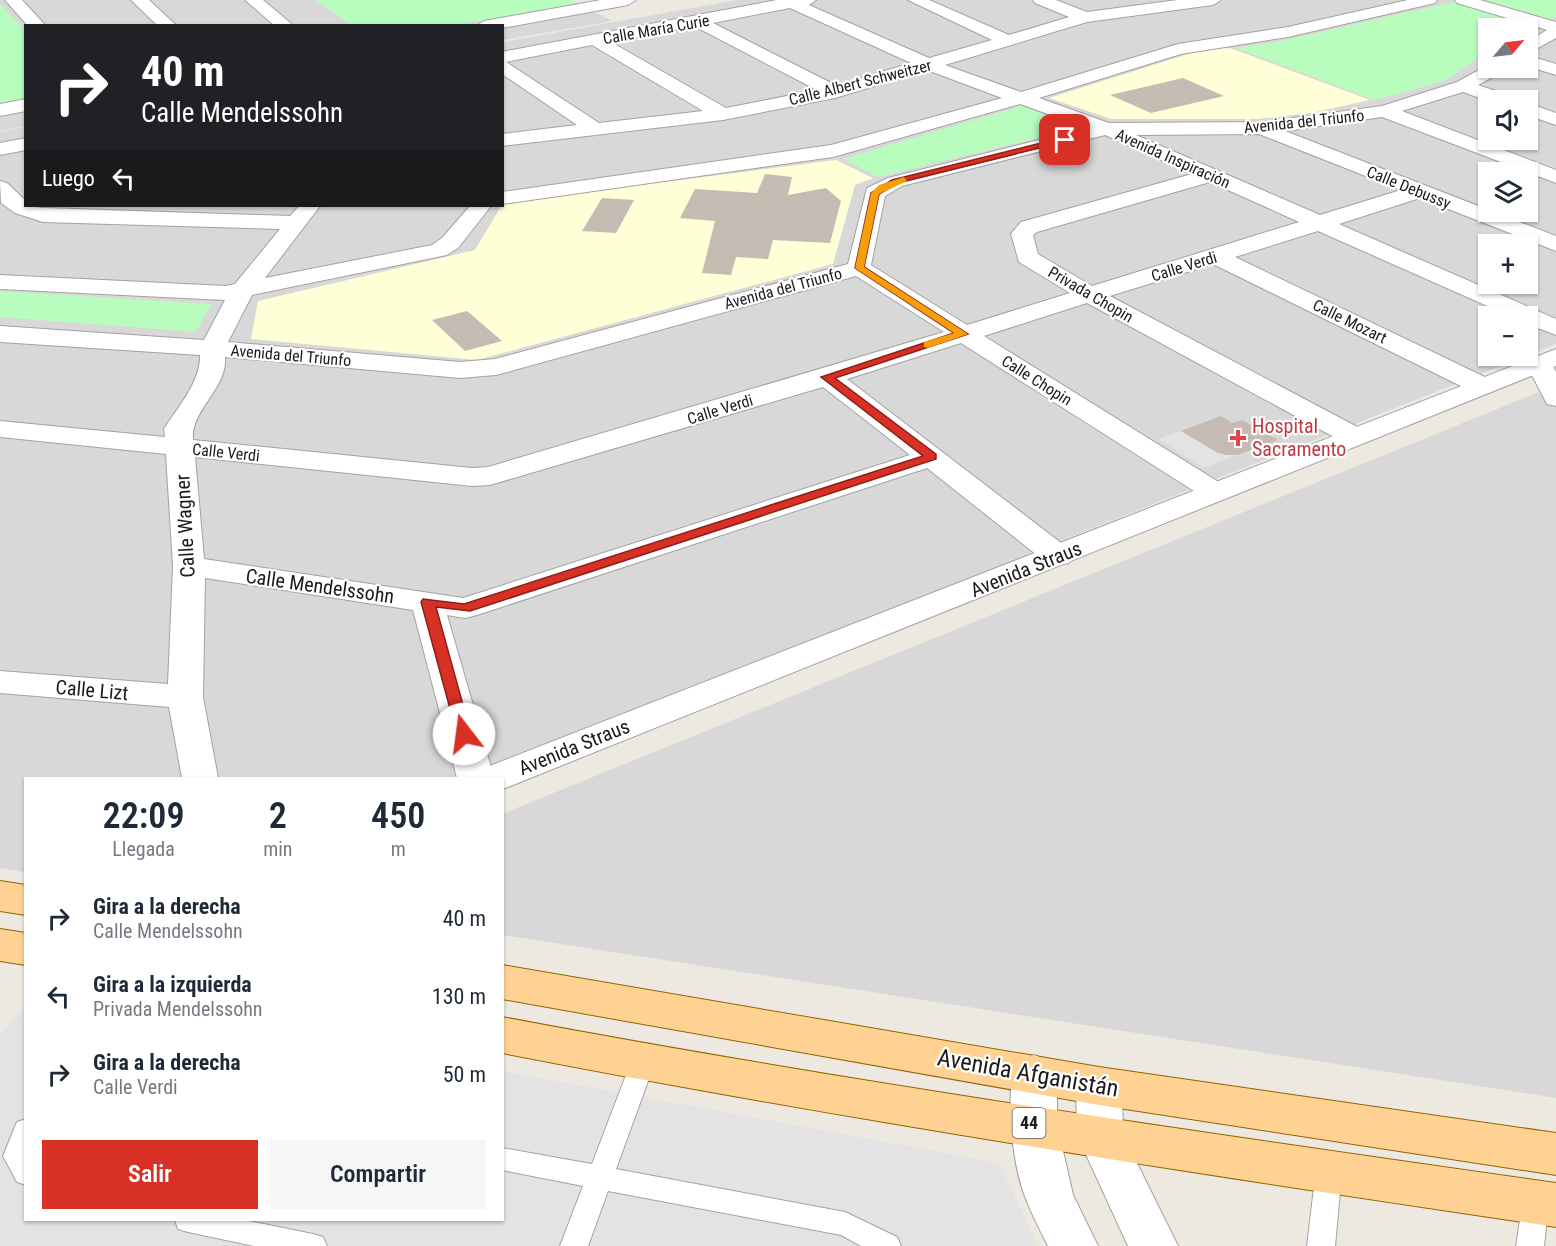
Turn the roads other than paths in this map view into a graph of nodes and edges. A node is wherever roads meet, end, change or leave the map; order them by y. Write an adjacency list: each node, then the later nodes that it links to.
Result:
1 (13, 0): 15 (street)
2 (139, 0): 16 (street)
3 (253, 0): 17 (street)
4 (628, 0): 11 (street)
5 (916, 0): 21 (street)
6 (1041, 0): 13 (street)
7 (1213, 0): 12 (street, Calle Albert Schweitzer)
8 (1429, 0): 32 (street)
9 (1463, 0): 19 (street)
10 (796, 1): 14 (street, Calle María Curie); 25 (street, Avenida Inspiración)
11 (590, 3): 18 (street)
12 (1173, 3): 13 (street, Calle Albert Schweitzer)
13 (1085, 17): 21 (street, Calle Albert Schweitzer)
14 (698, 21): 20 (street, Calle María Curie); 31 (street)
15 (36, 24)
16 (167, 24)
17 (283, 24)
18 (493, 24)
19 (1556, 29): 22 (street)
20 (595, 40): 23 (street, Calle María Curie); 37 (street)
21 (1009, 41): 25 (street, Calle Albert Schweitzer)
22 (1538, 41)
23 (504, 57)
24 (1538, 64): 27 (street)
25 (929, 65): 31 (street, Calle Albert Schweitzer); 32 (street, Avenida Inspiración)
26 (504, 67): 41 (street)
27 (1556, 70)
28 (1478, 78): 29 (street, Avenida del Triunfo)
29 (1463, 86): 30 (street); 35 (street, Avenida del Triunfo)
30 (1478, 91)
31 (835, 92): 37 (street, Calle Albert Schweitzer)
32 (1021, 98): 40 (street, Avenida Inspiración); 49 (street)
33 (24, 105): 34 (street)
34 (0, 110)
35 (1384, 111): 39 (street, Avenida del Triunfo); 46 (street)
36 (1538, 113): 38 (street)
37 (723, 114): 41 (street, Calle Albert Schweitzer)
38 (1556, 119)
39 (1262, 128): 40 (street, Avenida del Triunfo); 48 (street, Calle Debussy)
40 (1107, 129): 45 (street, Avenida Inspiración); 55 (street, Avenida del Triunfo)
41 (597, 130): 42 (street, Calle Albert Schweitzer)
42 (504, 140)
43 (24, 144): 44 (street)
44 (0, 149)
45 (1212, 175): 52 (street, Avenida Inspiración); 58 (street, Privada Chopin)
46 (1556, 177)
47 (0, 186): 51 (street)
48 (1418, 192): 52 (street, Calle Verdi); 53 (street, Calle Debussy)
49 (504, 198)
50 (480, 207): 57 (street)
51 (303, 214): 57 (street, Calle Wagner)
52 (1316, 223): 54 (street, Calle Verdi); 59 (street, Avenida Inspiración)
53 (1552, 239)
54 (1217, 257): 58 (street, Calle Verdi); 65 (street, Calle Mozart)
55 (859, 268): 61 (street, Calle Chopin); 62 (street, Avenida del Triunfo)
56 (0, 282): 57 (street)
57 (243, 290): 62 (street, Calle Wagner)
58 (1089, 295): 61 (street, Calle Verdi); 68 (street, Privada Chopin)
59 (1556, 328)
60 (0, 334): 62 (street, Avenida del Triunfo)
61 (963, 334): 64 (street, Calle Verdi); 71 (street, Calle Chopin)
62 (212, 348): 69 (street, Calle Wagner)
63 (1547, 360): 65 (street, Avenida Straus); 66 (street)
64 (827, 377): 69 (street, Calle Verdi); 70 (street)
65 (1482, 386): 68 (street, Avenida Straus)
66 (1556, 398)
67 (0, 429): 69 (street, Calle Verdi)
68 (1353, 436): 71 (street, Avenida Straus)
69 (180, 447): 73 (street, Calle Wagner)
70 (932, 457): 72 (street); 74 (street, Calle Mendelssohn)
71 (1215, 492): 72 (street, Avenida Straus)
72 (1058, 556): 79 (street, Avenida Straus)
73 (189, 566): 74 (street, Calle Mendelssohn); 76 (street, Calle Wagner)
74 (427, 602): 78 (street)
75 (0, 682): 76 (street, Calle Lizt)
76 (185, 697): 77 (street, Calle Wagner)
77 (200, 777)
78 (476, 777)
79 (498, 777)
80 (0, 896): 81 (main road)
81 (24, 900)
82 (0, 945): 83 (main road)
83 (24, 949)
84 (504, 982): 87 (main road, Avenida Afganistán)
85 (504, 1035): 86 (main road, 44)
86 (643, 1062): 89 (main road, 44); 96 (lane)
87 (1034, 1074): 88 (main road, Avenida Afganistán); 89 (street)
88 (1099, 1086): 90 (street); 92 (main road, Avenida Afganistán)
89 (1034, 1124): 90 (main road, 44); 102 (street)
90 (1100, 1135): 95 (main road, 44); 103 (street)
91 (24, 1136): 94 (lane)
92 (1556, 1154)
93 (504, 1159): 96 (lane)
94 (24, 1170)
95 (1329, 1171): 97 (main road, 44); 104 (lane)
96 (598, 1178): 100 (lane); 101 (lane)
97 (1546, 1203): 105 (lane)
98 (193, 1221): 99 (lane)
99 (313, 1246)
100 (574, 1246)
101 (887, 1246)
102 (1073, 1246)
103 (1153, 1246)
104 (1321, 1246)
105 (1530, 1246)

